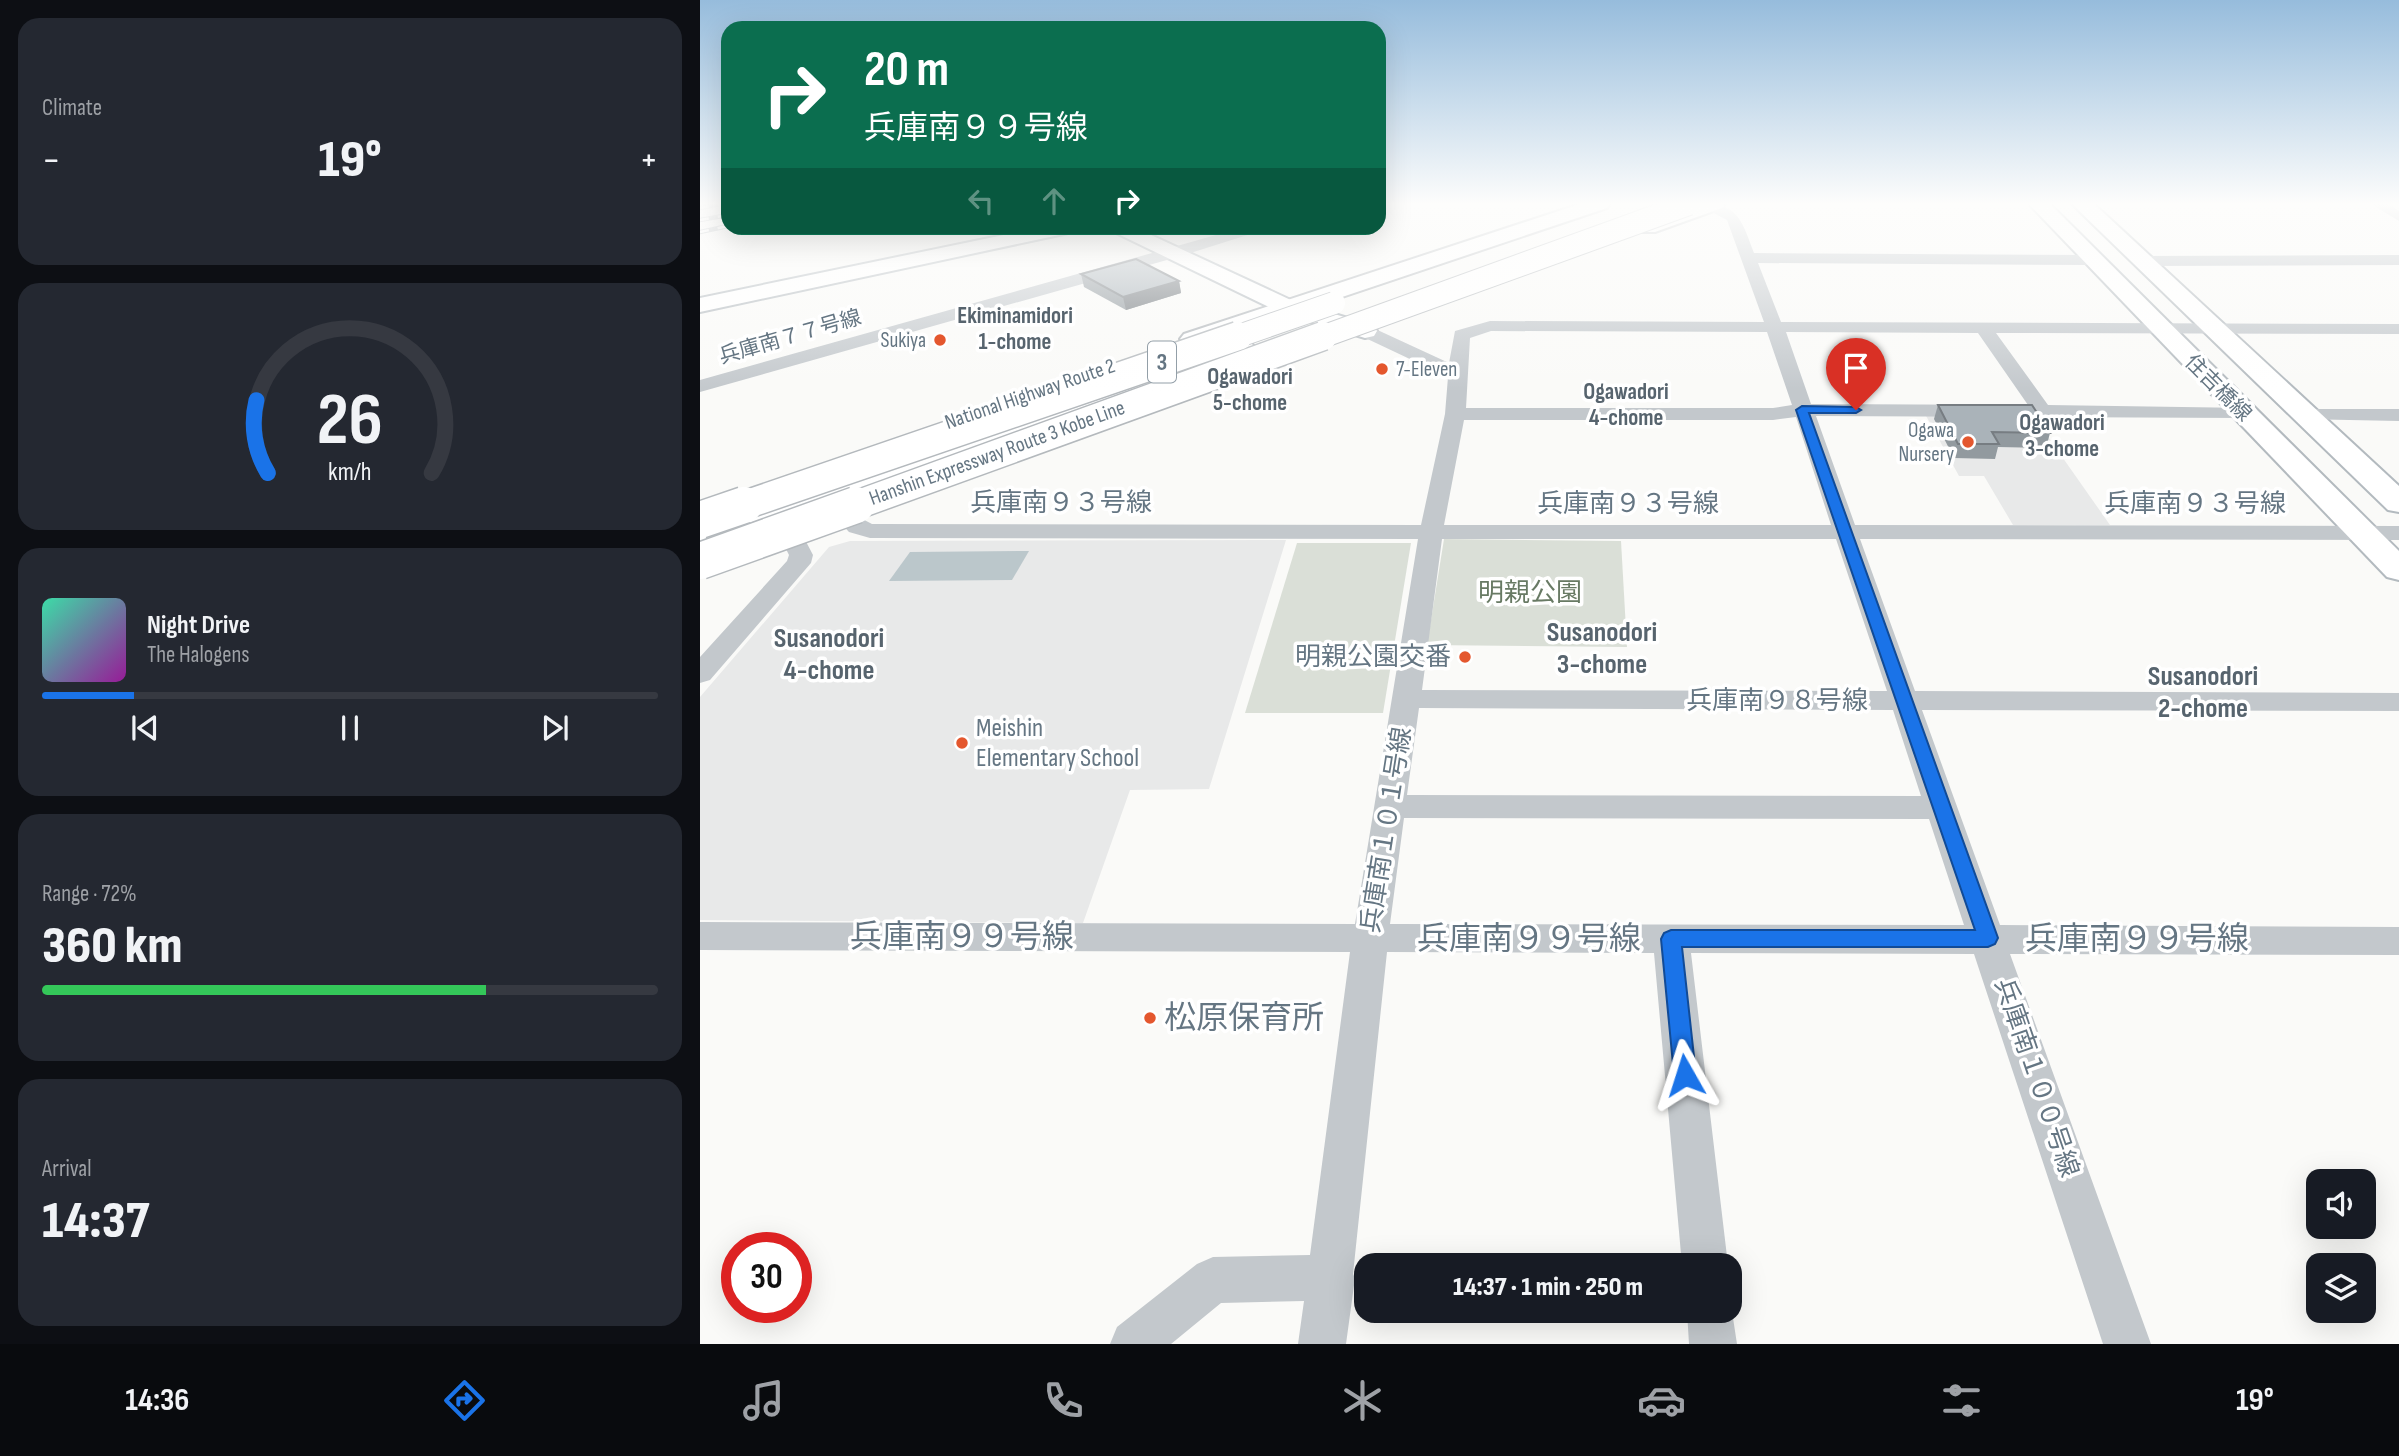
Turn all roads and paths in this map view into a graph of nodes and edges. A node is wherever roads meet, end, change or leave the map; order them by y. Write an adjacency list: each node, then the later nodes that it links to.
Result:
1 (881, 267): 12 (main road)
2 (1126, 267): 21 (street, 兵庫南７７号線)
3 (1203, 267): 13 (main road)
4 (1415, 267): 13 (main road, National Highway Route 2)
5 (1431, 267): 30 (main road, Hanshin Expressway Route 3 Kobe Line / 3, bridge)
6 (1458, 267): 19 (main road, 3)
7 (1531, 267): 38 (main road, Hanshin Expressway Route 3 Kobe Line / 3, bridge)
8 (1538, 267): 19 (main road)
9 (1752, 267): 14 (street, 兵庫南１００号線)
10 (2099, 267): 16 (main road, 住吉橋線)
11 (2147, 267): 17 (main road, 住吉橋線)
12 (700, 305)
13 (1287, 307): 19 (main road); 29 (main road, National Highway Route 2); 36 (main road, 3)
14 (1775, 328): 15 (street); 20 (street, 兵庫南１０１号線); 22 (street, 兵庫南１００号線)
15 (1983, 328): 16 (street); 23 (street)
16 (2159, 328): 17 (street); 24 (main road, 住吉橋線)
17 (2213, 328): 18 (street); 26 (main road, 住吉橋線)
18 (2399, 329)
19 (1365, 331): 20 (street); 31 (main road)
20 (1458, 374): 25 (street, 兵庫南１０１号線)
21 (700, 386)
22 (1802, 410): 23 (street); 25 (street); 33 (street, 兵庫南１００号線)
23 (2043, 411): 24 (street)
24 (2242, 412): 34 (main road, 住吉橋線)
25 (1455, 414): 32 (street, 兵庫南１０１号線)
26 (2306, 415): 27 (street); 28 (main road, 住吉橋線)
27 (2399, 415)
28 (2399, 503)
29 (700, 506)
30 (700, 520)
31 (853, 523): 32 (street, 兵庫南９３号線); 37 (main road)
32 (1431, 532): 33 (street, 兵庫南９３号線); 42 (street, 兵庫南１０１号線)
33 (1844, 532): 34 (street, 兵庫南９３号線); 43 (street, 兵庫南１００号線)
34 (2361, 532): 35 (street, 兵庫南９３号線); 39 (main road, 住吉橋線)
35 (2399, 533)
36 (700, 538)
37 (793, 539): 40 (main road); 41 (street)
38 (700, 561)
39 (2399, 570)
40 (700, 572)
41 (700, 674)
42 (1406, 699): 43 (street, 兵庫南９８号線); 45 (street, 兵庫南１０１号線)
43 (1906, 702): 44 (street, 兵庫南９８号線); 46 (street, 兵庫南１００号線)
44 (2399, 702)
45 (1390, 806): 46 (street); 49 (street, 兵庫南１０１号線)
46 (1943, 808): 48 (street, 兵庫南１００号線)
47 (700, 936): 49 (street, 兵庫南９９号線)
48 (1988, 938): 50 (street, 兵庫南９９号線); 51 (street, 兵庫南９９号線); 58 (street, 兵庫南１００号線)
49 (1370, 939): 50 (street, 兵庫南９９号線); 53 (street, 兵庫南１０１号線)
50 (1671, 939): 52 (street)
51 (2399, 941)
52 (1704, 1253)
53 (1332, 1278): 55 (street); 56 (street, 兵庫南１０１号線)
54 (1711, 1323): 57 (street)
55 (1134, 1344)
56 (1322, 1344)
57 (1713, 1344)
58 (2127, 1344)

